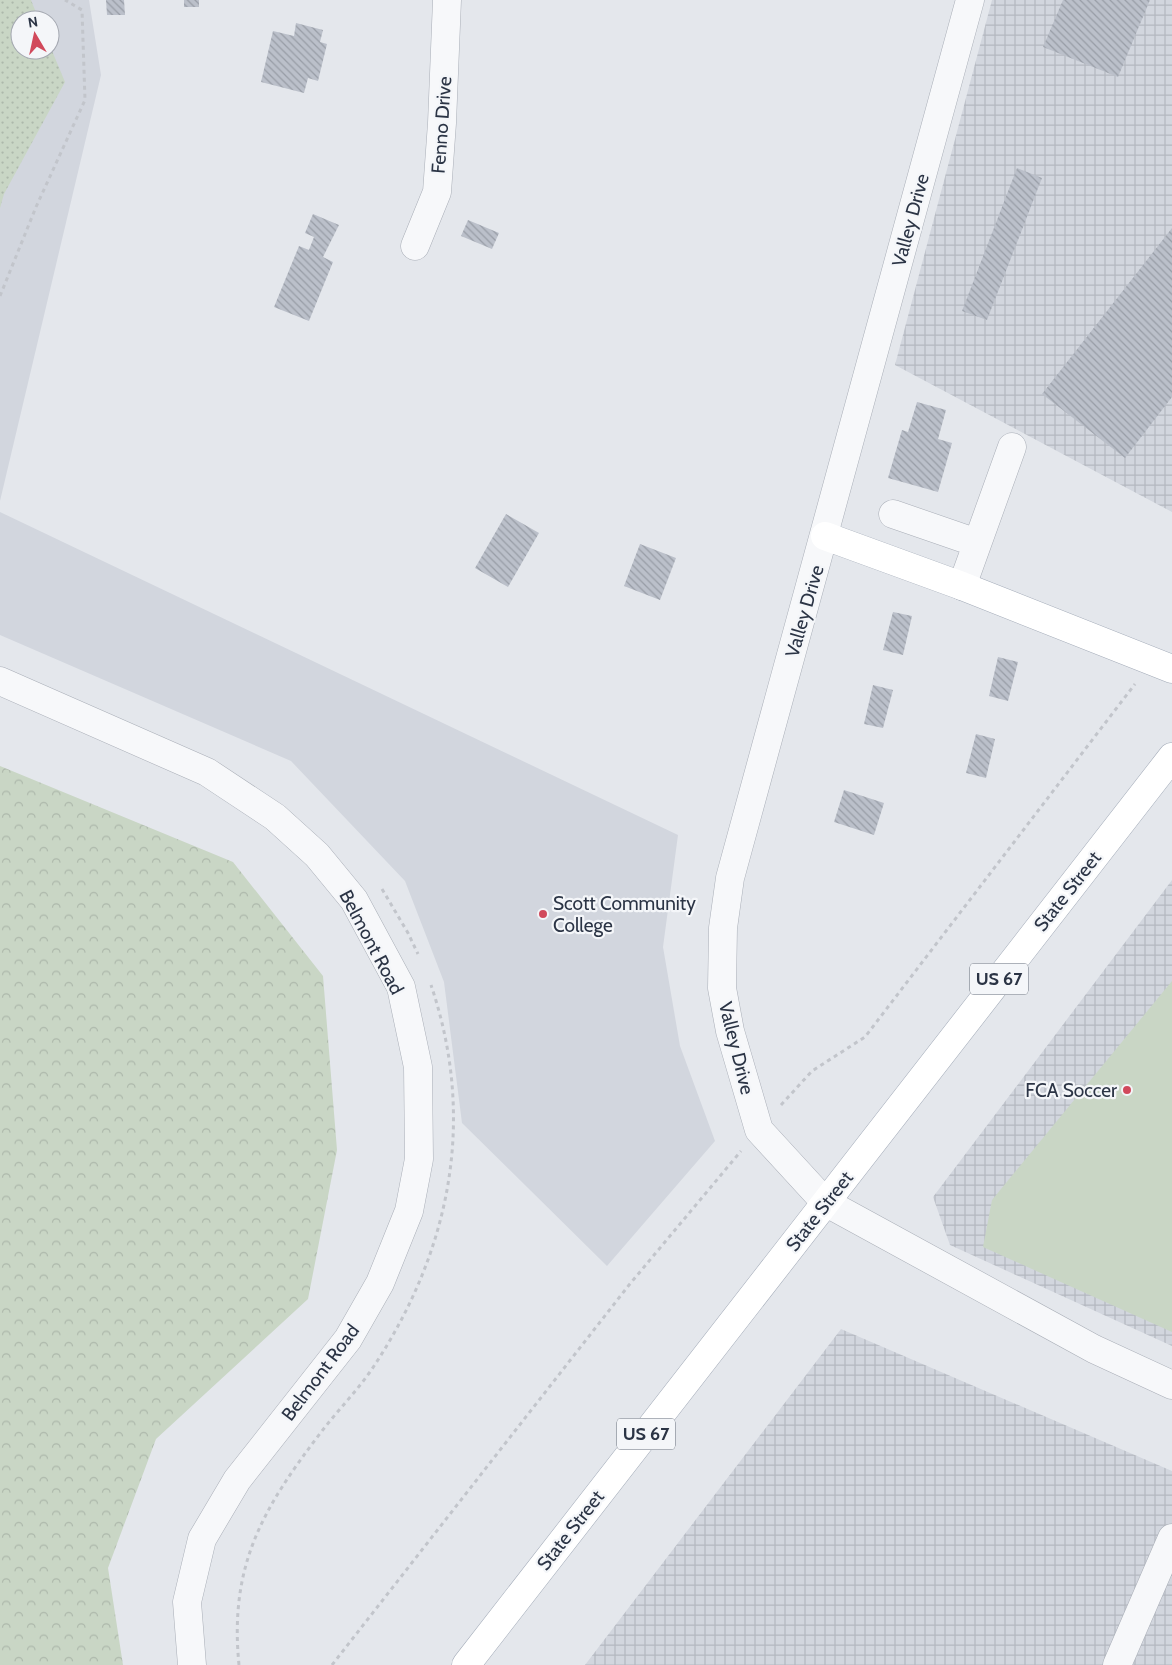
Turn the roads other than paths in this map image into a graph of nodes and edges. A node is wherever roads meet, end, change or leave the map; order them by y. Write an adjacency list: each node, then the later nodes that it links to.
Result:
1 (447, 0): 3 (street, Fenno Drive)
2 (970, 0): 6 (street, Valley Drive)
3 (415, 246)
4 (1012, 447): 7 (street)
5 (893, 514): 7 (street)
6 (825, 536): 8 (main road); 12 (street, Valley Drive)
7 (977, 543): 8 (street)
8 (962, 586): 9 (main road)
9 (1172, 669)
10 (0, 681): 15 (street, Belmont Road)
11 (1172, 757): 12 (main road, State Street / US 67)
12 (825, 1202): 13 (street, Valley Drive); 16 (main road, State Street / US 67)
13 (1172, 1385)
14 (1172, 1538): 17 (street)
15 (192, 1665)
16 (466, 1665)
17 (1117, 1665)

